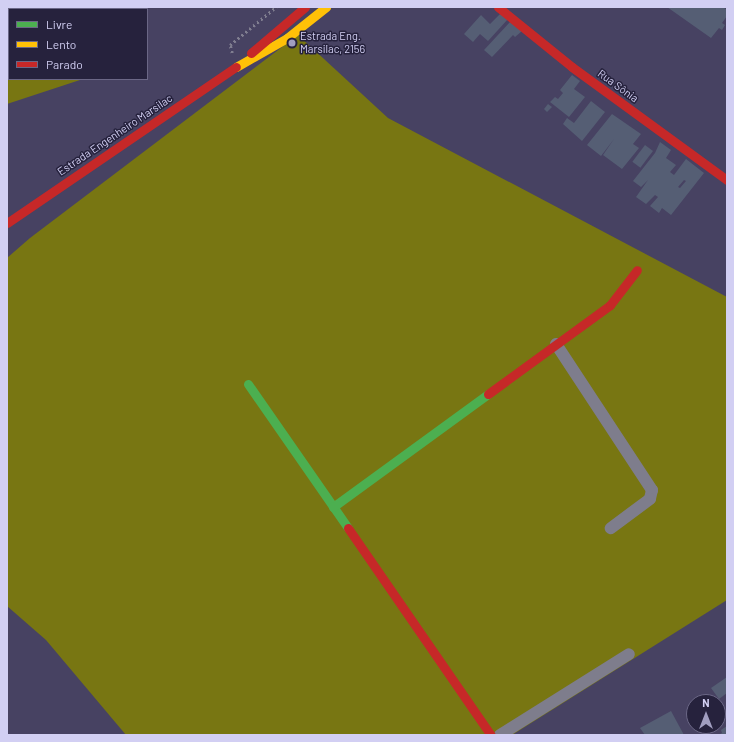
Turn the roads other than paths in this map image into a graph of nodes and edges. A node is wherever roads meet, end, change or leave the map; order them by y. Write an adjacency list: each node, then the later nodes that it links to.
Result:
1 (305, 7): 4 (street, Estrada Engenheiro Marsilac)
2 (326, 7): 4 (street, Estrada Engenheiro Marsilac)
3 (498, 7): 5 (street, Rua Sônia)
4 (237, 66): 6 (street, Estrada Engenheiro Marsilac)
5 (727, 180)
6 (7, 223)
7 (637, 270): 8 (street)
8 (556, 344): 10 (street); 11 (street)
9 (248, 384): 10 (street)
10 (333, 506): 13 (street)
11 (611, 528)
12 (629, 654): 14 (street)
13 (492, 735)
14 (500, 735)

